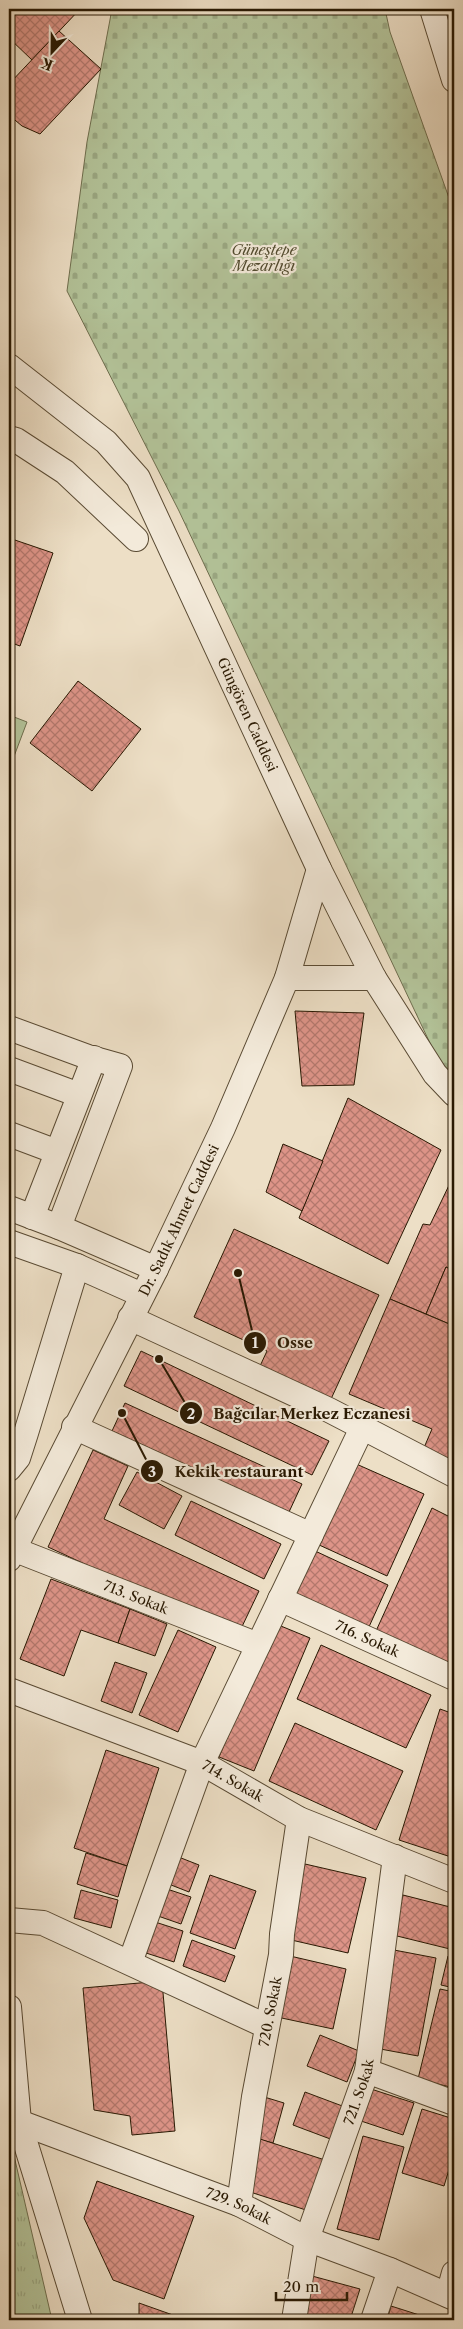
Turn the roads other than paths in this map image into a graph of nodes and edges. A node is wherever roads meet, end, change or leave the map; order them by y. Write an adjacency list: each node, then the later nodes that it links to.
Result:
1 (440, 15): 2 (street)
2 (454, 80)
3 (9, 366): 6 (street, Güngören Caddesi)
4 (9, 438): 5 (street)
5 (136, 539)
6 (319, 869): 7 (street, Dr. Sadık Ahmet Caddesi); 8 (street, Güngören Caddesi)
7 (287, 978): 8 (street); 21 (street, Dr. Sadık Ahmet Caddesi)
8 (374, 978): 12 (street, Güngören Caddesi)
9 (9, 1028): 10 (street)
10 (94, 1058): 13 (street); 18 (street)
11 (9, 1069): 13 (street)
12 (454, 1094)
13 (79, 1096): 15 (street)
14 (9, 1134): 15 (street)
15 (57, 1152): 17 (street)
16 (9, 1208): 17 (street)
17 (32, 1217): 18 (street)
18 (59, 1227): 21 (street)
19 (9, 1242): 20 (street)
20 (76, 1266): 22 (street); 26 (street)
21 (156, 1269): 22 (street, Dr. Sadık Ahmet Caddesi)
22 (142, 1295): 23 (street, Dr. Sadık Ahmet Caddesi)
23 (130, 1318): 24 (street, Dr. Sadık Ahmet Caddesi); 25 (street)
24 (74, 1427): 28 (street); 29 (street, Dr. Sadık Ahmet Caddesi)
25 (362, 1428): 27 (street); 28 (street)
26 (9, 1470)
27 (454, 1475)
28 (311, 1535): 30 (street)
29 (11, 1554): 31 (street, 713. Sokak)
30 (280, 1599): 31 (street); 32 (street, 716. Sokak)
31 (258, 1645): 34 (street)
32 (454, 1678)
33 (9, 1690): 34 (street, 714. Sokak)
34 (202, 1763): 35 (street, 714. Sokak); 39 (street)
35 (299, 1819): 36 (street, 714. Sokak); 41 (street, 720. Sokak)
36 (395, 1857): 37 (street, 714. Sokak); 42 (street, 721. Sokak)
37 (454, 1881)
38 (9, 1920): 41 (street)
39 (132, 1957)
40 (9, 2008): 44 (street)
41 (266, 2026): 45 (street, 720. Sokak)
42 (367, 2070): 43 (street); 46 (street, 721. Sokak)
43 (454, 2103)
44 (20, 2122): 45 (street, 729. Sokak); 49 (street)
45 (239, 2204): 46 (street, 729. Sokak)
46 (307, 2239): 47 (street, 729. Sokak); 50 (street, 721. Sokak)
47 (390, 2270): 48 (street, 729. Sokak); 51 (street)
48 (452, 2289)
49 (80, 2320)
50 (294, 2320)
51 (373, 2320)

